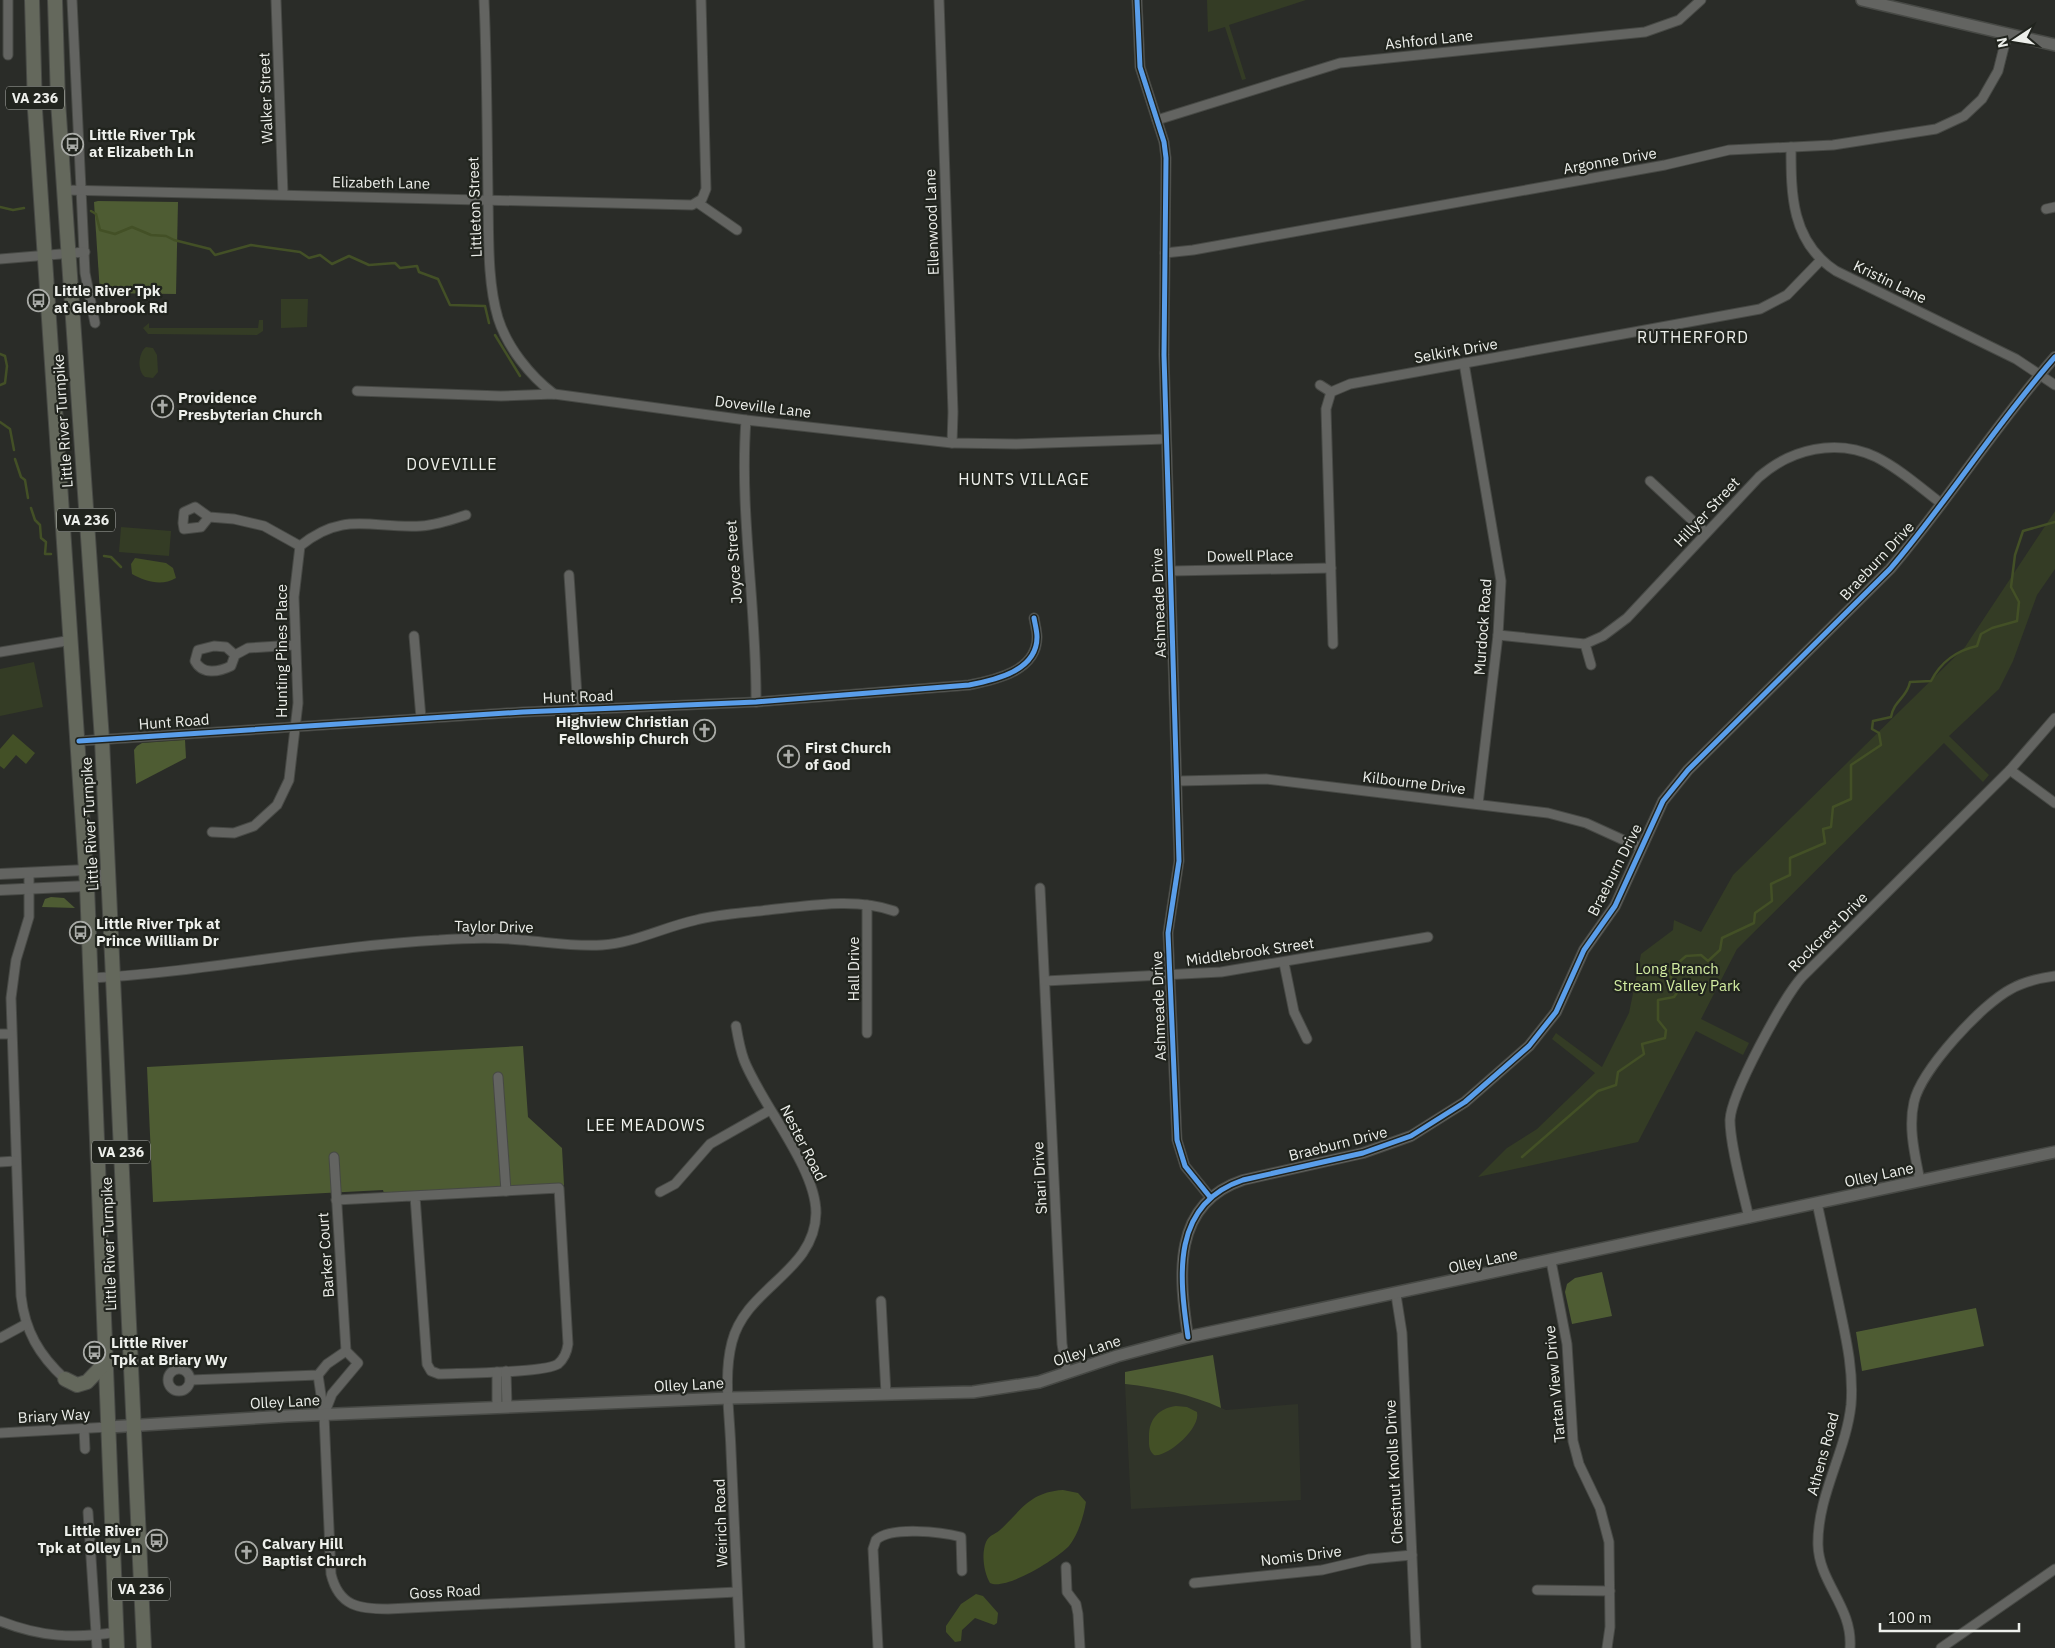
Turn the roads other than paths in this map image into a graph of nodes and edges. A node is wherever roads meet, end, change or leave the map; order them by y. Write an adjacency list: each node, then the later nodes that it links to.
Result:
1 (8, 0): 14 (street)
2 (32, 0): 26 (main road, Little River Turnpike / VA 236)
3 (55, 0): 18 (main road, Little River Turnpike / VA 236)
4 (72, 0): 17 (street)
5 (276, 0): 19 (street, Walker Street)
6 (484, 0): 20 (street, Littleton Street)
7 (701, 0): 21 (street)
8 (939, 0): 40 (street, Ellenwood Lane)
9 (1137, 0): 15 (street, Ashmeade Drive)
10 (1702, 0): 15 (street, Ashford Lane)
11 (1862, 0): 12 (main road)
12 (2008, 35): 13 (main road); 16 (street, Argonne Drive)
13 (2055, 45)
14 (8, 55)
15 (1157, 120): 24 (street, Ashmeade Drive)
16 (1791, 147): 24 (street, Argonne Drive); 28 (street)
17 (82, 189): 18 (street, Elizabeth Lane); 19 (street, Elizabeth Lane); 23 (street)
18 (64, 190): 25 (main road, Little River Turnpike / VA 236)
19 (284, 194): 20 (street, Elizabeth Lane)
20 (488, 200): 21 (street, Elizabeth Lane); 37 (street, Littleton Street)
21 (698, 203): 22 (street)
22 (737, 230)
23 (85, 252): 25 (street); 29 (street)
24 (1165, 252): 39 (street, Ashmeade Drive)
25 (68, 253): 26 (street); 65 (main road, Little River Turnpike / VA 236)
26 (45, 255): 27 (street); 53 (main road, Little River Turnpike / VA 236)
27 (0, 259)
28 (1820, 261): 31 (street, Selkirk Drive); 32 (street, Kristin Lane)
29 (95, 323)
30 (2055, 357): 32 (street, Braeburn Drive)
31 (1464, 364): 36 (street, Selkirk Drive); 51 (street, Murdock Road)
32 (2040, 374): 33 (street, Kristin Lane); 42 (street, Braeburn Drive)
33 (2055, 384)
34 (1320, 385): 36 (street)
35 (357, 391): 37 (street, Doveville Lane)
36 (1331, 392): 47 (street)
37 (554, 394): 38 (street, Doveville Lane)
38 (746, 420): 40 (street, Doveville Lane); 60 (street, Joyce Street)
39 (1166, 439): 40 (street, Doveville Lane); 48 (street, Ashmeade Drive)
40 (952, 443)
41 (1650, 481): 45 (street)
42 (1942, 504): 45 (street, Hillyer Street); 72 (street, Braeburn Drive)
43 (466, 515): 46 (street)
44 (209, 517): 46 (street)
45 (1706, 532): 55 (street, Hillyer Street)
46 (300, 546): 56 (street, Hunting Pines Place)
47 (1331, 568): 48 (street, Dowell Place); 54 (street)
48 (1170, 571): 68 (street, Ashmeade Drive)
49 (569, 575): 61 (street)
50 (1034, 618): 60 (street, Hunt Road)
51 (1498, 635): 55 (street); 70 (street, Murdock Road)
52 (414, 636): 62 (street)
53 (72, 640): 57 (street); 66 (main road, Little River Turnpike / VA 236)
54 (1333, 644)
55 (1585, 644): 59 (street)
56 (295, 645): 58 (street); 64 (street, Hunting Pines Place)
57 (0, 652)
58 (235, 655)
59 (1591, 665)
60 (756, 702): 61 (street, Hunt Road)
61 (578, 710): 62 (street, Hunt Road)
62 (420, 718): 64 (street, Hunt Road)
63 (2055, 718): 67 (street, Rockcrest Drive)
64 (295, 726): 65 (street, Hunt Road); 71 (street, Hunting Pines Place)
65 (102, 740): 66 (street, Hunt Road); 76 (main road, Little River Turnpike / VA 236)
66 (79, 741): 73 (main road, Little River Turnpike / VA 236)
67 (2010, 770): 69 (street); 108 (street, Rockcrest Drive)
68 (1178, 781): 70 (street, Kilbourne Drive); 85 (street, Ashmeade Drive)
69 (2055, 803)
70 (1478, 804): 72 (street, Kilbourne Drive)
71 (212, 832)
72 (1641, 848): 105 (street, Braeburn Drive)
73 (86, 870): 74 (street); 76 (street); 77 (main road, Little River Turnpike / VA 236)
74 (29, 873): 75 (street); 79 (street)
75 (0, 874)
76 (108, 878): 77 (street); 87 (main road, Little River Turnpike / VA 236)
77 (87, 886): 79 (street); 88 (main road, Little River Turnpike / VA 236)
78 (1040, 888): 89 (street, Shari Drive)
79 (30, 889): 80 (street); 93 (street)
80 (0, 890)
81 (867, 905): 82 (street, Taylor Drive); 87 (street, Taylor Drive); 91 (street, Hall Drive)
82 (894, 911)
83 (1428, 937): 84 (street, Middlebrook Street)
84 (1284, 962): 85 (street, Middlebrook Street); 94 (street)
85 (1169, 976): 89 (street, Middlebrook Street); 105 (street, Ashmeade Drive)
86 (2055, 976): 101 (street)
87 (114, 977): 88 (street, Taylor Drive); 127 (main road, Little River Turnpike / VA 236)
88 (91, 978): 116 (main road, Little River Turnpike / VA 236)
89 (1045, 982): 119 (street, Shari Drive)
90 (736, 1026): 96 (street, Nester Road)
91 (867, 1033)
92 (0, 1034): 93 (street)
93 (11, 1034): 99 (street)
94 (1307, 1039)
95 (498, 1077): 102 (street)
96 (770, 1110): 103 (street); 124 (street, Nester Road)
97 (2055, 1152): 101 (main road, Olley Lane)
98 (334, 1157): 106 (street, Barker Court)
99 (16, 1161): 100 (street); 112 (street)
100 (0, 1162)
101 (1920, 1181): 107 (main road, Olley Lane)
102 (506, 1191): 104 (street); 118 (street)
103 (660, 1192)
104 (415, 1196): 106 (street); 117 (street)
105 (1210, 1196): 113 (street, Braeburn Drive)
106 (336, 1200): 115 (street, Barker Court)
107 (1817, 1203): 108 (main road, Olley Lane); 152 (street, Athens Road)
108 (1749, 1218): 109 (main road, Olley Lane)
109 (1552, 1261): 110 (main road, Olley Lane); 139 (street, Tartan View Drive)
110 (1396, 1295): 113 (main road, Olley Lane); 133 (street, Chestnut Knolls Drive)
111 (881, 1301): 123 (street)
112 (26, 1324): 114 (street); 121 (street)
113 (1188, 1337): 119 (main road, Olley Lane)
114 (0, 1338)
115 (346, 1351): 120 (street); 126 (street, Barker Court)
116 (106, 1363): 121 (main road); 128 (main road, Little River Turnpike / VA 236)
117 (497, 1372): 118 (street); 125 (street)
118 (506, 1372): 125 (street)
119 (1067, 1373): 123 (main road, Olley Lane)
120 (318, 1375): 122 (street); 126 (street)
121 (66, 1379)
122 (190, 1380)
123 (886, 1394): 124 (main road, Olley Lane)
124 (729, 1398): 125 (main road, Olley Lane); 140 (street, Weirich Road)
125 (502, 1408): 126 (main road, Olley Lane)
126 (324, 1415): 127 (main road, Olley Lane); 140 (street, Goss Road)
127 (133, 1425): 128 (main road, Olley Lane); 146 (main road, Little River Turnpike / VA 236)
128 (109, 1427): 129 (street, Briary Way); 142 (main road, Little River Turnpike / VA 236)
129 (84, 1428): 130 (street, Briary Way); 131 (street)
130 (0, 1433)
131 (85, 1450)
132 (88, 1512): 143 (street)
133 (1412, 1556): 137 (street, Nomis Drive); 150 (street, Chestnut Knolls Drive)
134 (1066, 1566): 149 (street)
135 (2055, 1569): 153 (street)
136 (962, 1571): 148 (street)
137 (1194, 1583)
138 (1537, 1590): 139 (street)
139 (1610, 1591): 151 (street, Tartan View Drive)
140 (737, 1592): 147 (street, Weirich Road)
141 (0, 1621): 143 (street)
142 (117, 1632): 143 (street); 145 (main road, Little River Turnpike / VA 236)
143 (96, 1635): 144 (street)
144 (97, 1648)
145 (117, 1648)
146 (144, 1648)
147 (740, 1648)
148 (878, 1648)
149 (1080, 1648)
150 (1416, 1648)
151 (1607, 1648)
152 (1850, 1648)
153 (1941, 1648)

